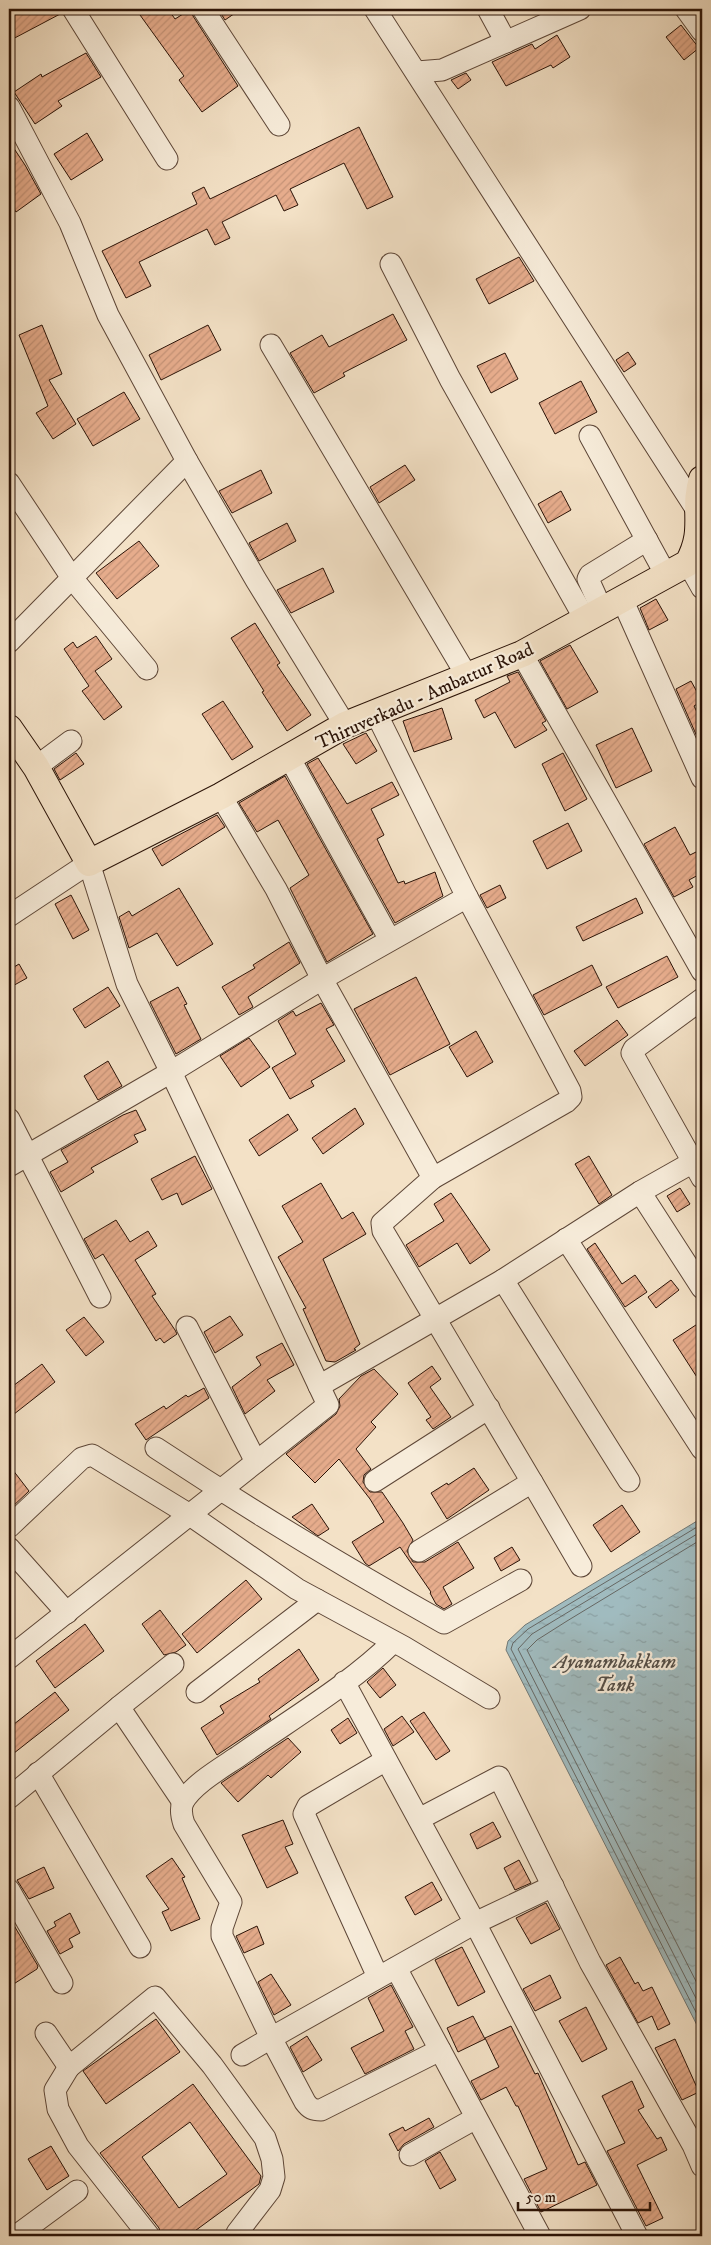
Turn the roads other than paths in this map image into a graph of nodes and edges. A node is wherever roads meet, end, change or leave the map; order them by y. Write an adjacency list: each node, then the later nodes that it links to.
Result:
1 (73, 9): 12 (street)
2 (203, 9): 11 (street)
3 (375, 9): 9 (street)
4 (488, 9): 8 (street)
5 (580, 9): 8 (street)
6 (686, 9): 7 (street)
7 (702, 31)
8 (506, 42): 9 (street)
9 (417, 72): 19 (street)
10 (9, 107): 16 (street)
11 (278, 125)
12 (167, 159)
13 (391, 264): 24 (street)
14 (271, 345): 28 (street)
15 (590, 436): 20 (street)
16 (187, 461): 22 (street); 30 (street)
17 (702, 479): 19 (main road)
18 (9, 483): 22 (street)
19 (700, 514): 21 (main road)
20 (647, 540): 21 (street); 24 (street)
21 (677, 569): 23 (street); 24 (main road, Thiruverkadu - Ambattur Road)
22 (72, 578): 25 (street); 27 (street)
23 (702, 588)
24 (603, 610): 26 (main road, Thiruverkadu - Ambattur Road); 35 (street)
25 (9, 642)
26 (522, 654): 28 (main road, Thiruverkadu - Ambattur Road); 41 (street)
27 (147, 669)
28 (467, 676): 29 (main road, Thiruverkadu - Ambattur Road)
29 (376, 713): 30 (main road, Thiruverkadu - Ambattur Road); 38 (street)
30 (346, 725): 33 (main road, Thiruverkadu - Ambattur Road)
31 (9, 728): 34 (main road)
32 (71, 741): 34 (street)
33 (289, 757): 36 (main road, Thiruverkadu - Ambattur Road); 40 (street)
34 (36, 767): 37 (main road)
35 (702, 778)
36 (221, 796): 37 (main road, Thiruverkadu - Ambattur Road); 42 (street)
37 (89, 863): 39 (street); 44 (street)
38 (467, 897): 40 (street); 49 (street)
39 (9, 916)
40 (390, 940): 42 (street)
41 (702, 971)
42 (322, 979): 44 (street); 49 (street)
43 (702, 999): 47 (street)
44 (171, 1072): 46 (street); 57 (street)
45 (9, 1119): 46 (street)
46 (26, 1154): 48 (street); 54 (street)
47 (699, 1165): 50 (street)
48 (9, 1166)
49 (433, 1178): 55 (street)
50 (640, 1192): 51 (street); 53 (street)
51 (566, 1239): 52 (street); 60 (street)
52 (503, 1280): 55 (street); 62 (street)
53 (702, 1288)
54 (100, 1297)
55 (436, 1319): 57 (street); 58 (street)
56 (187, 1327): 61 (street)
57 (319, 1386): 61 (street)
58 (489, 1408): 63 (street); 64 (street)
59 (156, 1448): 65 (street)
60 (702, 1449)
61 (256, 1462): 65 (street)
62 (628, 1481)
63 (375, 1482)
64 (532, 1482): 69 (street); 70 (street)
65 (220, 1491): 66 (street); 71 (street)
66 (190, 1515): 67 (street); 72 (street); 73 (street)
67 (9, 1527)
68 (9, 1548): 73 (street)
69 (419, 1552)
70 (581, 1566)
71 (521, 1580)
72 (317, 1600): 74 (street); 78 (street)
73 (67, 1613): 75 (street)
74 (393, 1642): 77 (street); 79 (street)
75 (9, 1658)
76 (172, 1664): 80 (street)
77 (344, 1682): 81 (street); 84 (street)
78 (197, 1692)
79 (489, 1698)
80 (118, 1707): 82 (street); 84 (street)
81 (386, 1760): 85 (street); 90 (street)
82 (38, 1773): 83 (street); 89 (street)
83 (9, 1798)
84 (183, 1802): 93 (street)
85 (419, 1818): 86 (street); 88 (street)
86 (553, 1886): 88 (street); 99 (street)
87 (9, 1890): 91 (street)
88 (475, 1923): 90 (street); 105 (street)
89 (140, 1947)
90 (387, 1973): 93 (street); 94 (street)
91 (62, 1983)
92 (46, 2033): 96 (street)
93 (271, 2038): 94 (street); 95 (street)
94 (440, 2050): 97 (street)
95 (242, 2055)
96 (69, 2067): 101 (street); 103 (street)
97 (476, 2118): 98 (street); 104 (street)
98 (410, 2155)
99 (702, 2166)
100 (76, 2191): 102 (street)
101 (236, 2235)
102 (16, 2236)
103 (149, 2236)
104 (540, 2236)
105 (637, 2236)

